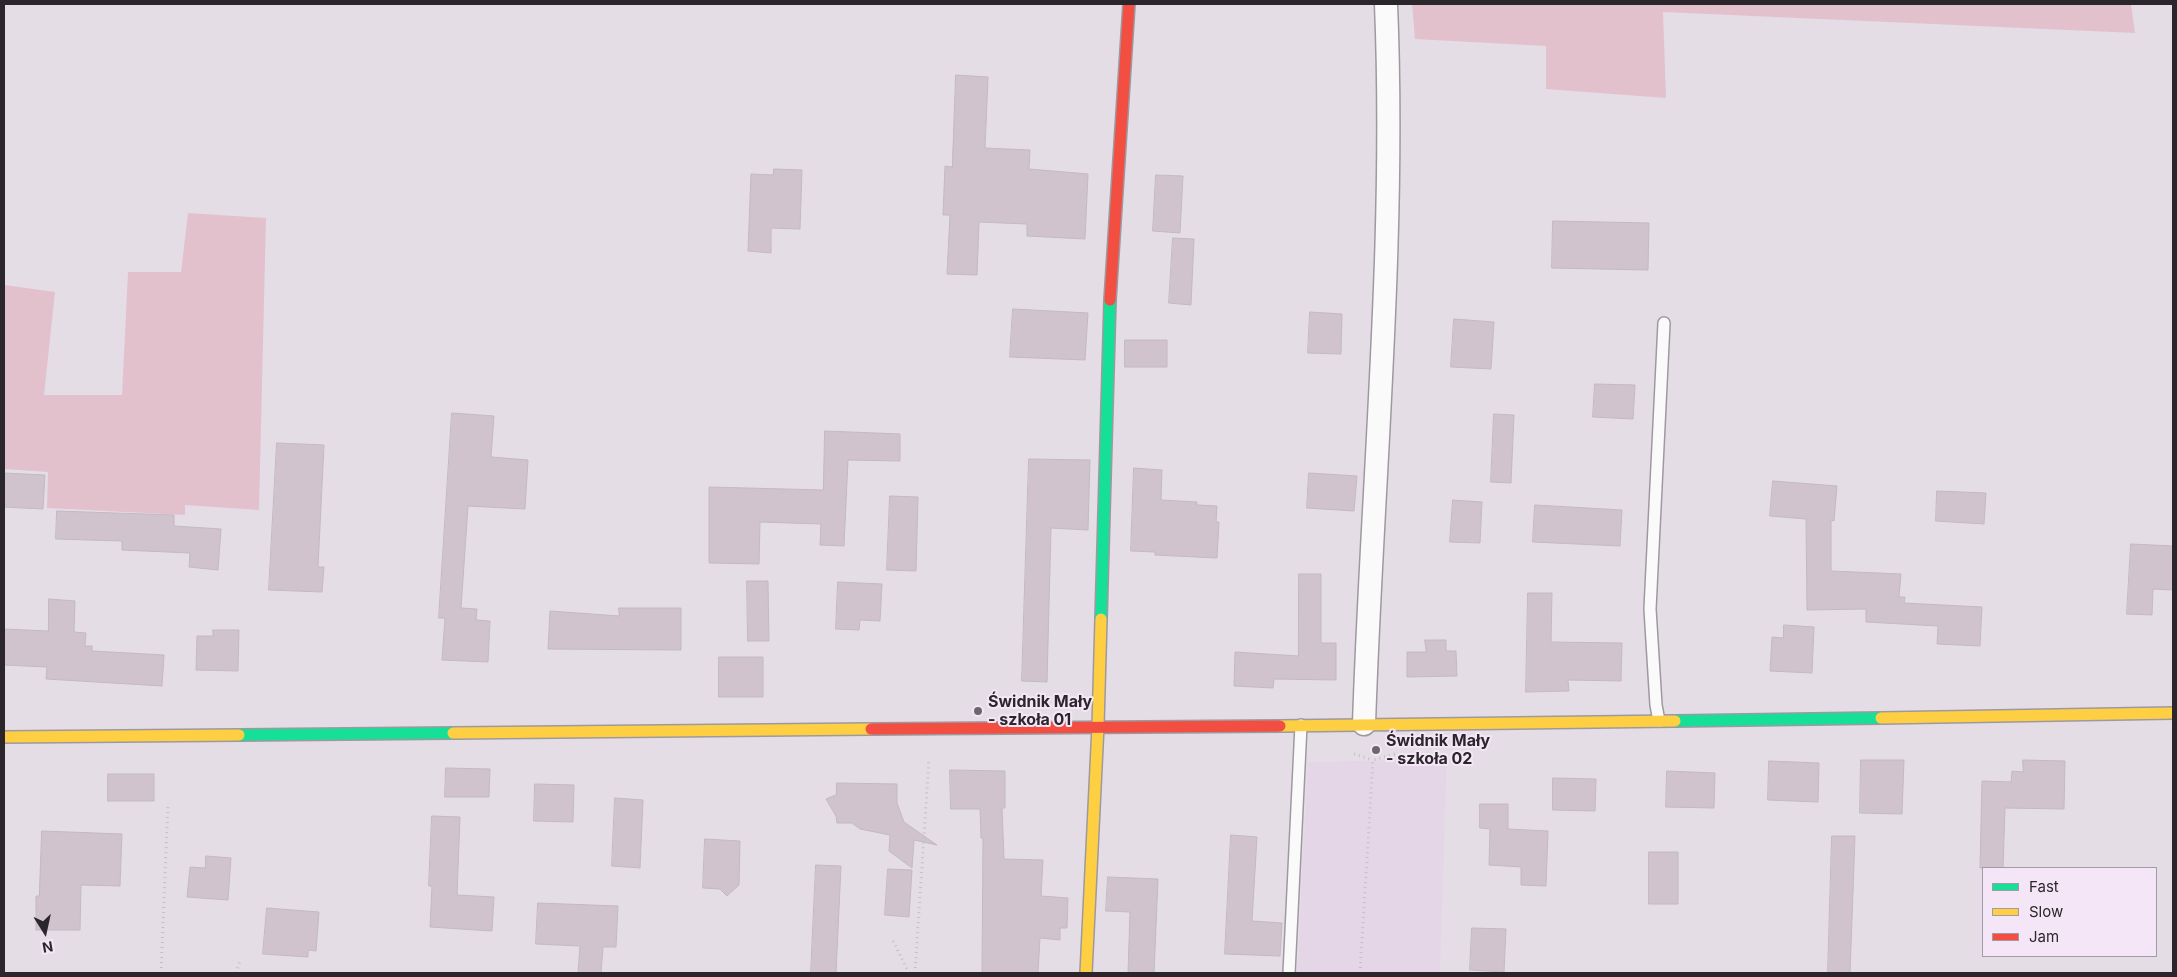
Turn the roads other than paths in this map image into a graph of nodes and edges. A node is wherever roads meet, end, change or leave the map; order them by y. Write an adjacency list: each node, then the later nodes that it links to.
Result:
1 (1129, 4): 8 (street)
2 (1386, 4): 6 (street)
3 (1664, 323): 5 (lane)
4 (2173, 713): 5 (street)
5 (1659, 722): 6 (street)
6 (1364, 724): 7 (street)
7 (1301, 725): 8 (street); 11 (lane)
8 (1098, 726): 9 (street); 10 (street)
9 (4, 737)
10 (1086, 973)
11 (1289, 973)

